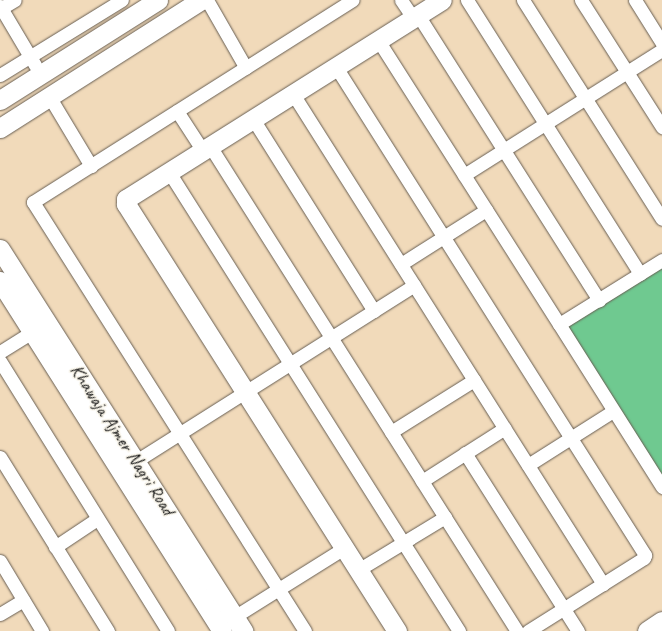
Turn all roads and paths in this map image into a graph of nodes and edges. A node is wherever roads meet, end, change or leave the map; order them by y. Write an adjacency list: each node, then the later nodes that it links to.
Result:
1 (15, 0): 13 (street)
2 (122, 0): 18 (street)
3 (158, 0): 22 (main road)
4 (201, 0): 25 (main road)
5 (207, 0): 20 (street)
6 (353, 0): 20 (street)
7 (401, 0): 14 (street)
8 (442, 0): 14 (main road)
9 (467, 0): 30 (street)
10 (523, 0): 26 (street)
11 (582, 0): 21 (street)
12 (635, 0): 16 (street)
13 (0, 8): 18 (street)
14 (416, 17): 15 (main road); 34 (street)
15 (378, 40): 19 (main road); 37 (street)
16 (662, 43)
17 (662, 50): 21 (street)
18 (30, 57): 22 (street); 23 (street)
19 (336, 67): 24 (main road); 40 (street)
20 (246, 68): 28 (street)
21 (627, 72): 26 (street); 31 (street)
22 (40, 74): 27 (main road)
23 (0, 75)
24 (293, 94): 29 (main road); 43 (street)
25 (49, 96): 32 (main road); 35 (street)
26 (585, 98): 30 (street); 39 (street)
27 (0, 100)
28 (177, 111): 33 (street); 35 (street)
29 (253, 120): 33 (main road); 48 (street)
30 (545, 124): 34 (street); 44 (street)
31 (662, 127)
32 (0, 128)
33 (207, 149): 36 (main road); 51 (street)
34 (504, 150): 37 (street); 47 (street)
35 (91, 166): 60 (street)
36 (169, 172): 54 (street); 56 (main road)
37 (464, 175): 38 (street)
38 (486, 210): 40 (street); 49 (street)
39 (662, 219)
40 (444, 237): 43 (street); 61 (street)
41 (0, 249): 64 (main road, Khawaja Ajmer Nagri Road)
42 (662, 260): 44 (street)
43 (401, 264): 46 (street)
44 (640, 274): 47 (street)
45 (0, 281): 50 (main road, Khawaja Ajmer Nagri Road)
46 (414, 285): 48 (street); 55 (street)
47 (599, 300): 49 (street)
48 (374, 311): 51 (street)
49 (559, 324): 57 (street)
50 (32, 332): 52 (street); 81 (main road, Khawaja Ajmer Nagri Road)
51 (331, 337): 54 (street); 59 (street)
52 (0, 352)
53 (0, 361): 69 (street)
54 (290, 364): 56 (street); 70 (street)
55 (474, 380): 58 (street); 59 (street)
56 (245, 392): 60 (street); 72 (main road)
57 (613, 411): 61 (street); 67 (street)
58 (505, 428): 62 (street); 65 (street)
59 (392, 432): 66 (street)
60 (179, 434): 64 (street); 76 (street)
61 (570, 438): 65 (street); 75 (street)
62 (465, 453): 66 (street); 78 (street)
63 (0, 457): 71 (street)
64 (136, 461): 81 (main road, Khawaja Ajmer Nagri Road)
65 (528, 465): 75 (street)
66 (422, 480): 68 (street)
67 (662, 488)
68 (445, 517): 70 (street); 88 (street)
69 (97, 519): 71 (street); 84 (street)
70 (404, 543): 74 (street); 87 (street)
71 (55, 547): 83 (street)
72 (344, 548): 74 (main road); 76 (street)
73 (0, 562): 77 (street)
74 (358, 570): 86 (main road)
75 (603, 584): 78 (street)
76 (279, 590): 81 (street); 85 (street)
77 (23, 600): 79 (street); 82 (street)
78 (563, 609): 89 (street); 90 (street)
79 (0, 614)
80 (662, 622): 91 (main road)
81 (233, 626)
82 (42, 631)
83 (108, 631)
84 (168, 631)
85 (305, 631)
86 (397, 631)
87 (460, 631)
88 (517, 631)
89 (528, 631)
90 (578, 631)
91 (647, 631)

